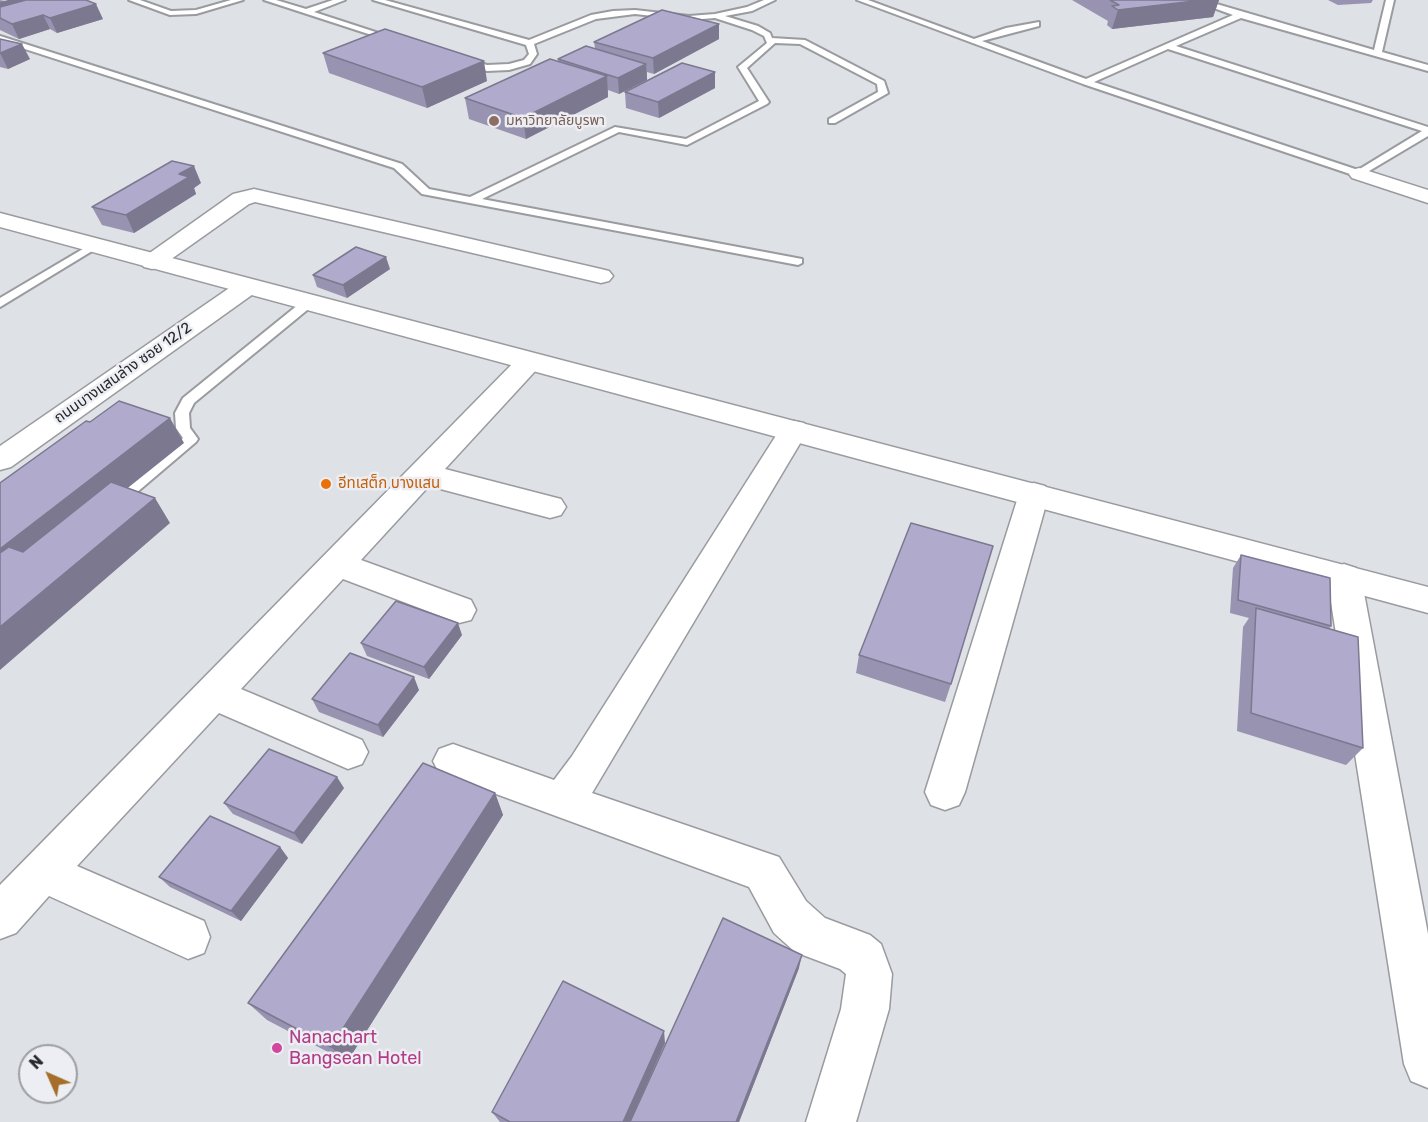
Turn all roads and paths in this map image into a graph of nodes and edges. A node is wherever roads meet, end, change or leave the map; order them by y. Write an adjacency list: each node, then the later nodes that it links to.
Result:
1 (133, 0): 2 (lane)
2 (239, 0)
3 (268, 0): 10 (lane)
4 (341, 0): 10 (lane)
5 (377, 0): 18 (lane)
6 (771, 0): 12 (lane)
7 (861, 0): 16 (lane)
8 (1196, 0): 11 (lane)
9 (1390, 0): 20 (lane)
10 (305, 12): 17 (lane)
11 (1240, 15): 19 (lane); 20 (lane)
12 (715, 16): 15 (lane); 18 (lane)
13 (1036, 24): 16 (lane)
14 (0, 38): 28 (lane)
15 (770, 40): 24 (lane); 28 (lane)
16 (975, 41): 23 (lane)
17 (407, 43)
18 (530, 43): 21 (lane)
19 (1167, 46): 23 (lane); 25 (lane)
20 (1377, 54): 22 (lane)
21 (453, 57)
22 (1428, 68)
23 (1086, 81): 26 (lane)
24 (832, 121)
25 (1428, 131): 26 (lane)
26 (1359, 174): 27 (street)
27 (1428, 197)
28 (472, 200): 31 (lane)
29 (0, 220): 30 (street)
30 (93, 246): 32 (street); 35 (lane)
31 (798, 261)
32 (152, 262): 33 (street); 34 (street)
33 (601, 276)
34 (247, 287): 36 (street); 39 (street, ถนนบางแสนล่าง ซอย 12/2)
35 (0, 303)
36 (308, 303): 37 (street); 42 (lane)
37 (529, 362): 38 (street); 40 (street)
38 (794, 430): 41 (street); 52 (street)
39 (0, 459)
40 (423, 474): 43 (street); 44 (street)
41 (1034, 494): 45 (street); 51 (street)
42 (124, 495)
43 (549, 507)
44 (337, 564): 47 (street); 48 (street)
45 (1344, 577): 46 (street); 56 (street)
46 (1428, 600)
47 (459, 610)
48 (213, 694): 49 (street); 53 (street)
49 (348, 752)
50 (453, 761): 52 (street)
51 (945, 792)
52 (562, 801): 57 (street)
53 (43, 872): 54 (street); 55 (street)
54 (0, 917)
55 (188, 938)
56 (1428, 1064)
57 (831, 1122)

